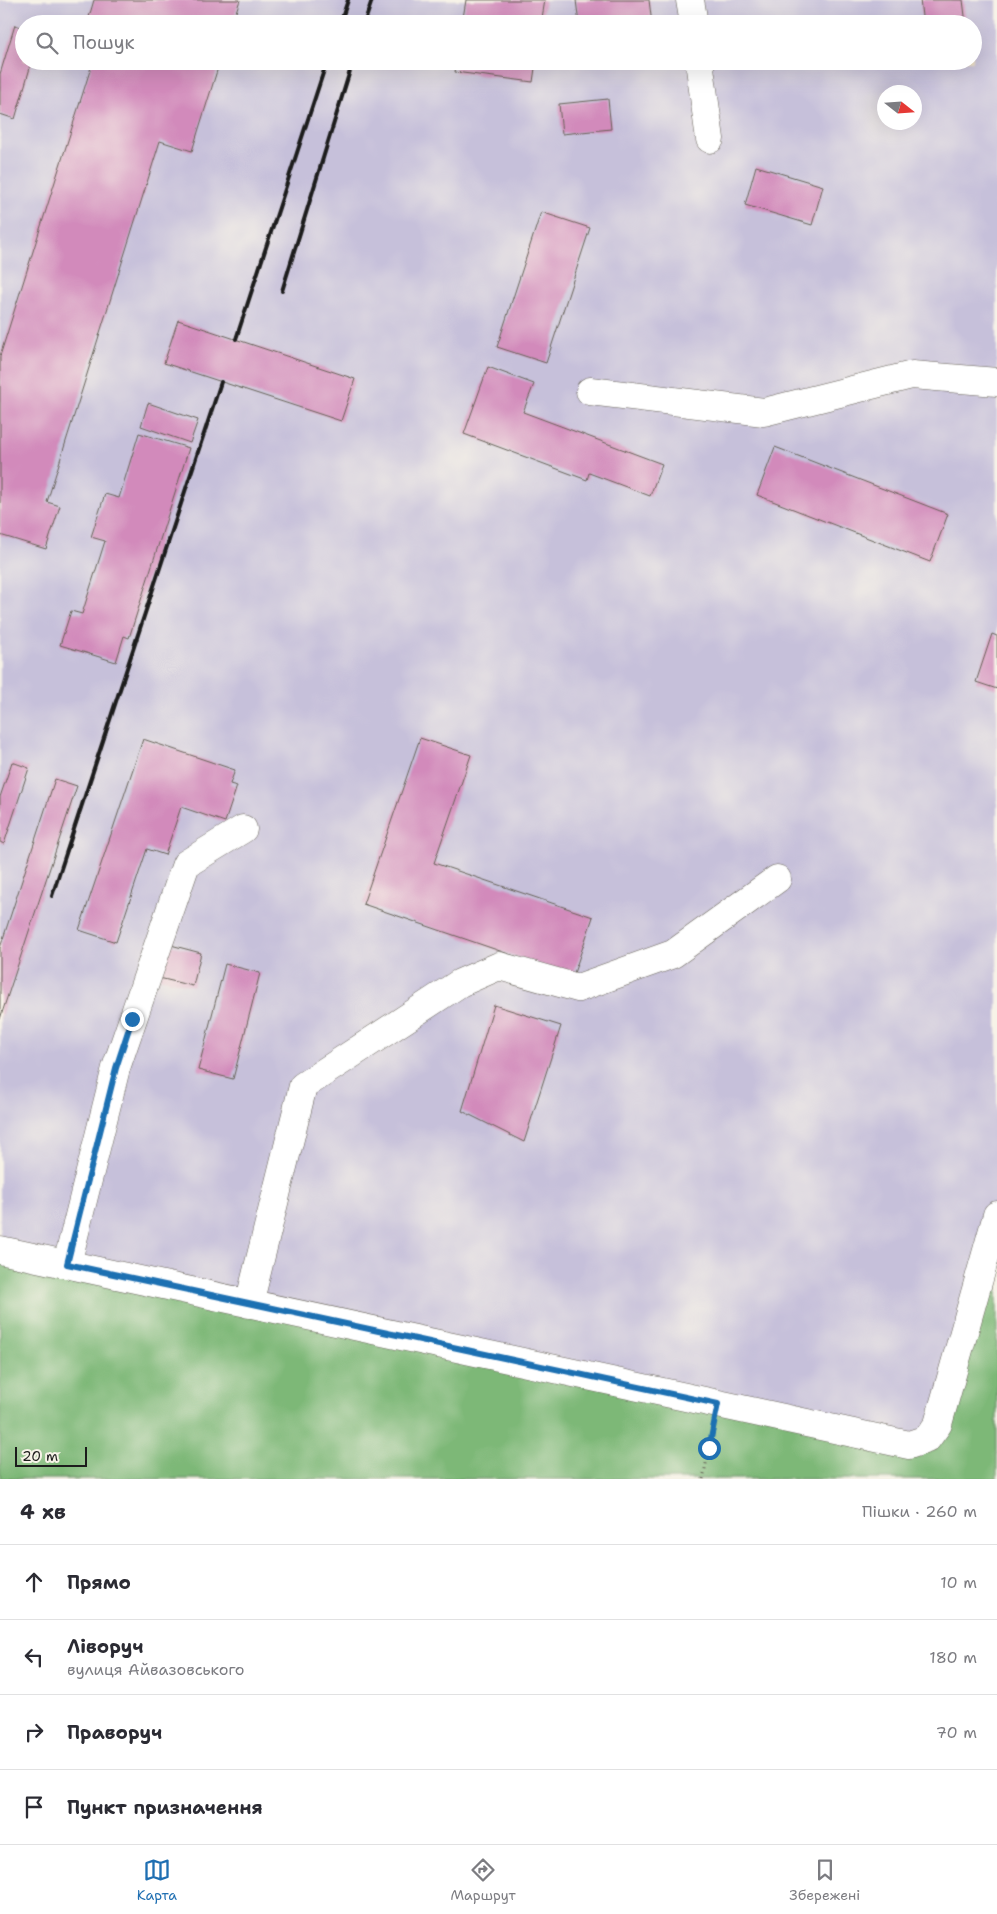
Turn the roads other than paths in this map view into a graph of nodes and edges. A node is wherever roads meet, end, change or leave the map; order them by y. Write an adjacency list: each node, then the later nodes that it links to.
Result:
1 (690, 0): 2 (lane)
2 (692, 15)
3 (700, 70): 4 (lane)
4 (710, 139)
5 (997, 382): 6 (lane)
6 (590, 391)
7 (243, 829): 11 (lane)
8 (777, 879): 12 (lane)
9 (997, 1215): 12 (lane)
10 (0, 1250): 11 (lane)
11 (67, 1264): 12 (lane)
12 (249, 1304)

